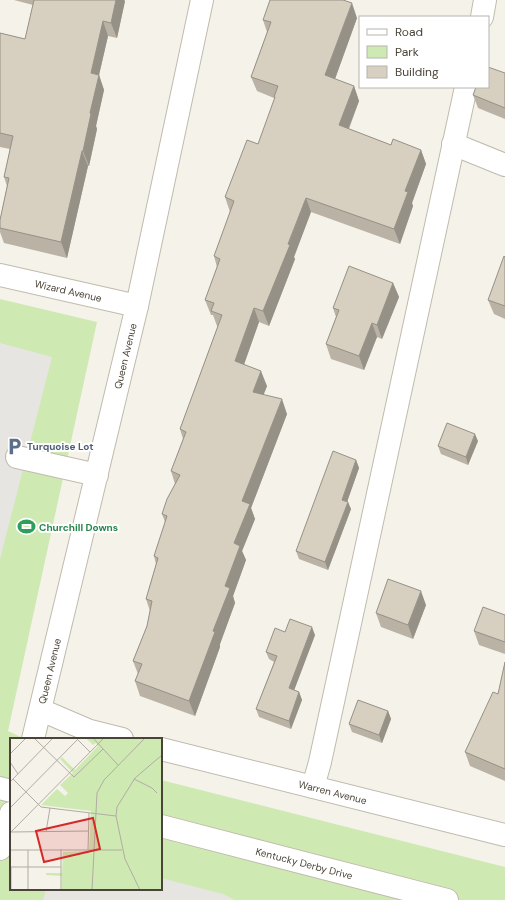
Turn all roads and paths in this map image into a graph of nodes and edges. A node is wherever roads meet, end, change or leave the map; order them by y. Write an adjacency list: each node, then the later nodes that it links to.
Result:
1 (202, 0): 8 (street, Queen Avenue)
2 (485, 0): 3 (street)
3 (482, 16)
4 (466, 88): 5 (street)
5 (453, 144): 6 (street); 15 (street)
6 (505, 165)
7 (0, 275): 8 (street, Wizard Avenue)
8 (137, 306): 10 (street, Queen Avenue)
9 (18, 457): 10 (street)
10 (97, 475): 11 (street, Queen Avenue)
11 (41, 710): 12 (street, Queen Avenue); 13 (street)
12 (33, 738)
13 (118, 738)
14 (162, 749): 15 (street, Warren Avenue)
15 (313, 787): 20 (street, Warren Avenue)
16 (0, 788): 17 (street)
17 (10, 791)
18 (10, 816): 21 (street)
19 (162, 826): 22 (street, Kentucky Derby Drive)
20 (505, 836)
21 (0, 848)
22 (447, 900)

